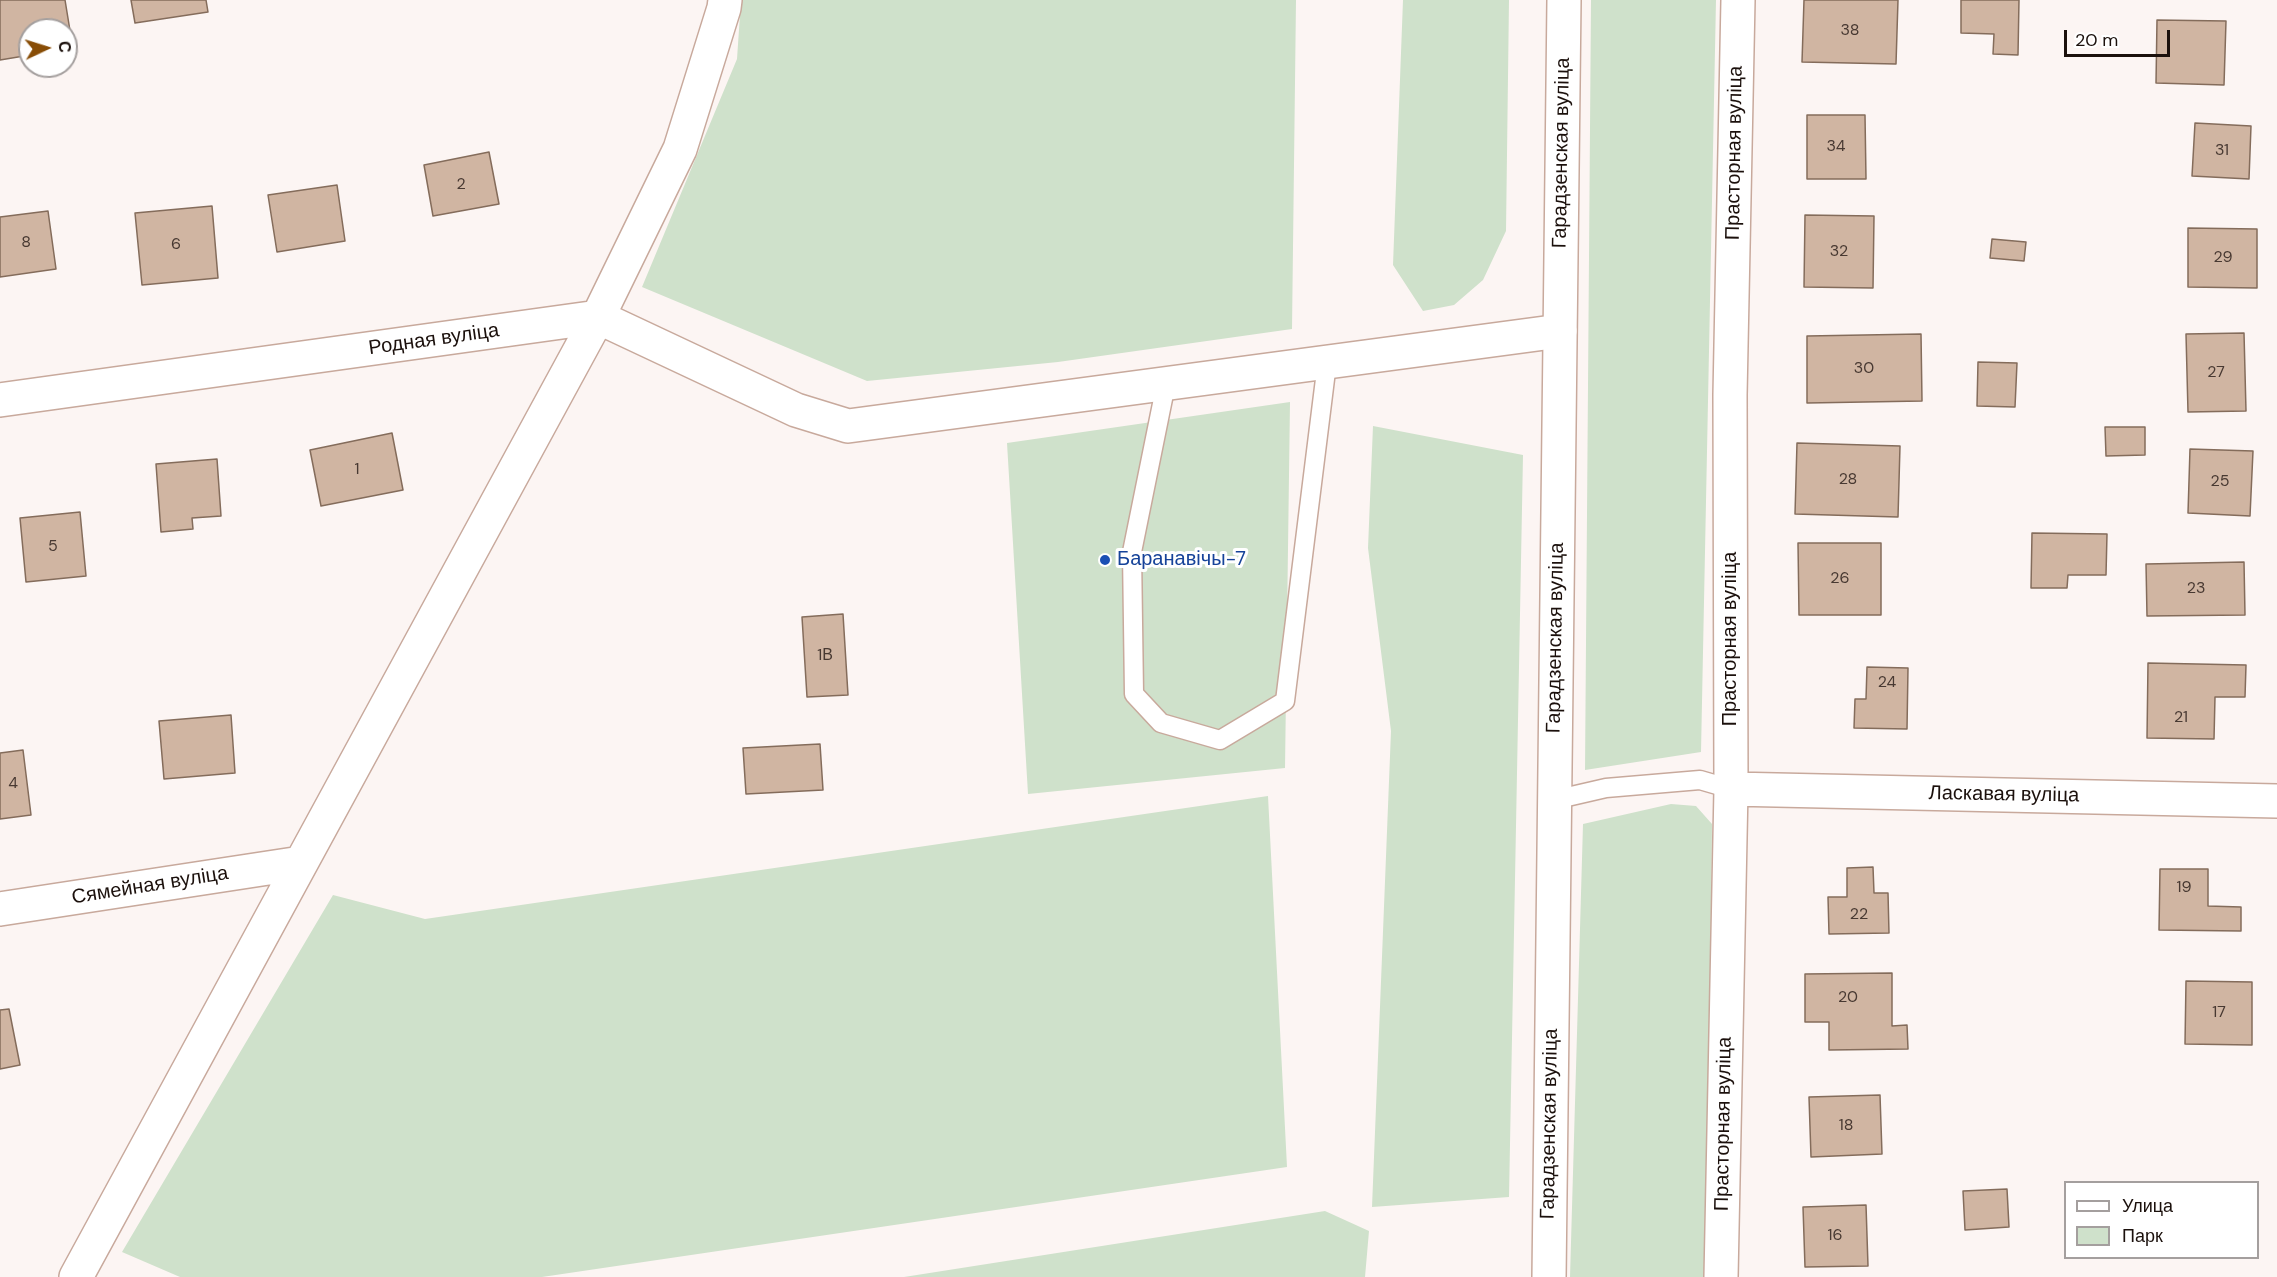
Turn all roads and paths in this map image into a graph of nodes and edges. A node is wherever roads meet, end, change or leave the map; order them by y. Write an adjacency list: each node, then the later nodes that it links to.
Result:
1 (725, 0): 4 (street)
2 (1564, 0): 5 (street, Гарадзенская вуліца)
3 (1738, 0): 9 (street, Прасторная вуліца)
4 (598, 317): 7 (street); 8 (street, Родная вуліца); 12 (street)
5 (1560, 331): 6 (street); 10 (street, Гарадзенская вуліца)
6 (1327, 363): 7 (street); 7 (lane)
7 (1166, 384)
8 (0, 400)
9 (1731, 789): 10 (lane); 11 (street, Ласкавая вуліца); 16 (street, Прасторная вуліца)
10 (1554, 800): 15 (street, Гарадзенская вуліца)
11 (2277, 801)
12 (301, 863): 13 (street, Сямейная вуліца); 14 (street)
13 (0, 909)
14 (76, 1277)
15 (1549, 1277)
16 (1721, 1277)

